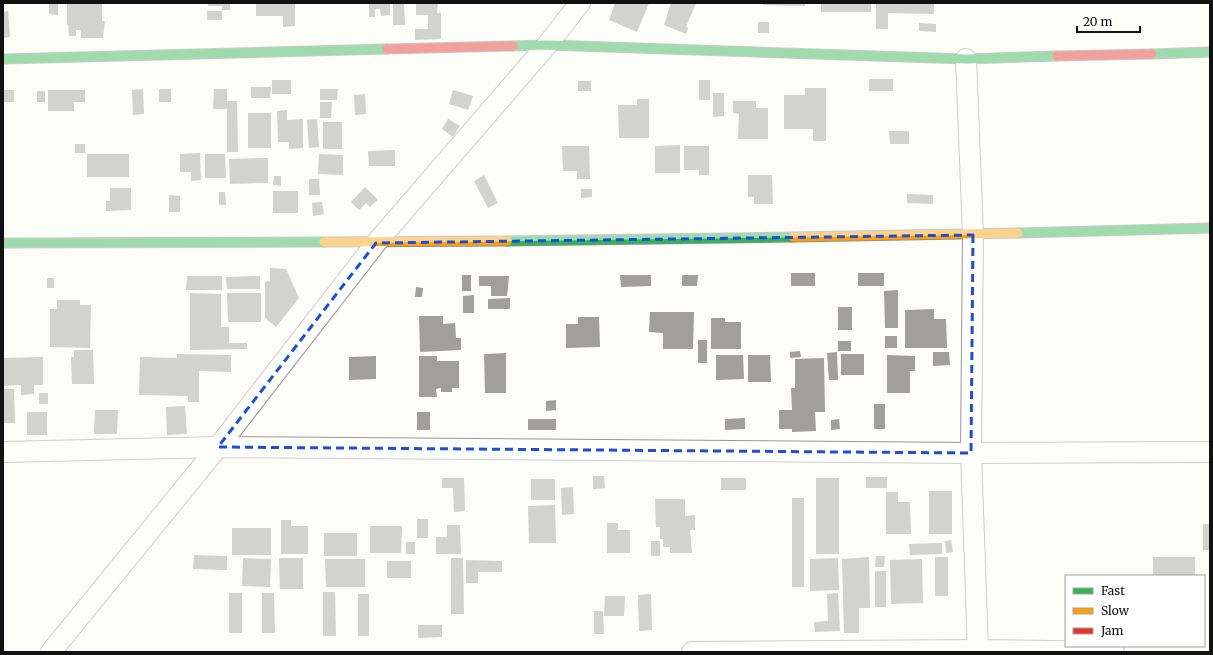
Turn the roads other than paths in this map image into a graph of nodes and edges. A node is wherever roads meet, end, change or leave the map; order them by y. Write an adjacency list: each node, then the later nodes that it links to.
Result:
1 (580, 3): 2 (street)
2 (547, 45): 4 (street); 5 (street); 9 (street)
3 (1210, 52): 5 (street)
4 (3, 59)
5 (966, 59): 7 (street)
6 (1210, 228): 7 (street)
7 (973, 235): 9 (street); 13 (street)
8 (3, 243): 9 (street)
9 (376, 243): 10 (street)
10 (218, 447): 11 (street); 13 (street); 15 (street)
11 (3, 452)
12 (1210, 452): 13 (street)
13 (971, 453): 14 (street)
14 (978, 651): 16 (street); 17 (street)
15 (51, 652)
16 (692, 652)
17 (1114, 652)

